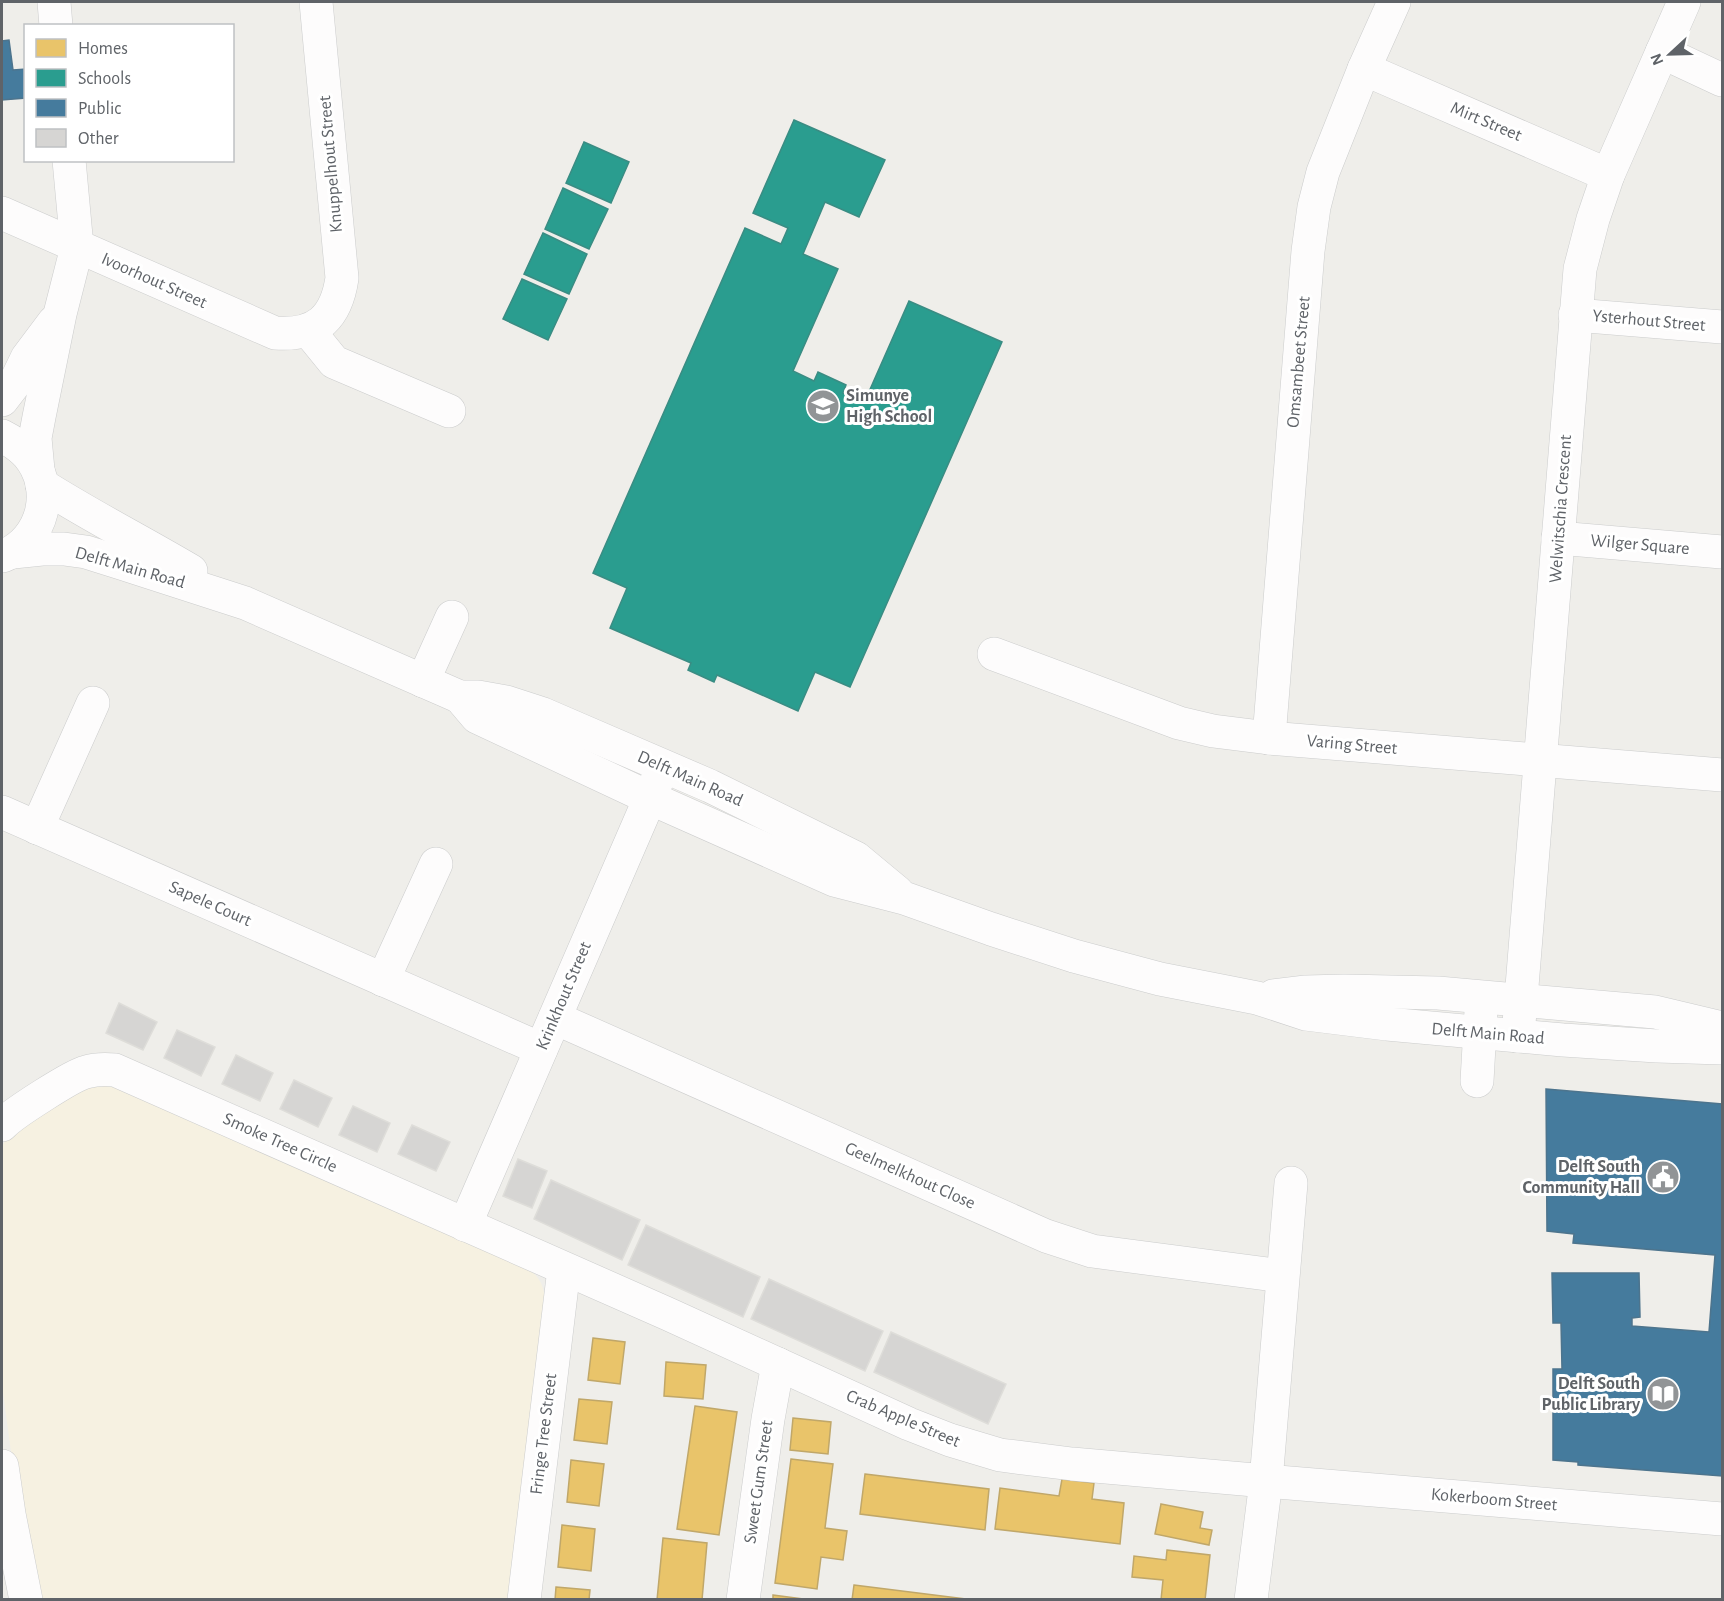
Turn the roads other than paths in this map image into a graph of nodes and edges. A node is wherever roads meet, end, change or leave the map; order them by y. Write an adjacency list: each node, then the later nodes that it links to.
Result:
1 (54, 2): 5 (street)
2 (316, 2): 15 (street, Knuppelhout Street)
3 (1394, 2): 7 (street, Omsambeet Street)
4 (1684, 2): 6 (street, Welwitschia Crescent)
5 (56, 24)
6 (1662, 52): 8 (street); 10 (street, Welwitschia Crescent)
7 (1364, 69): 10 (street, Mirt Street); 30 (street, Omsambeet Street)
8 (1722, 80)
9 (69, 162): 12 (street)
10 (1608, 175): 14 (street, Welwitschia Crescent)
11 (2, 213): 12 (street, Ivoorhout Street)
12 (77, 247): 13 (street); 15 (street, Ivoorhout Street)
13 (60, 314): 17 (street); 20 (street)
14 (1575, 315): 16 (street, Ysterhout Street); 21 (street, Welwitschia Crescent)
15 (315, 325): 18 (street)
16 (1722, 327)
17 (2, 400)
18 (449, 411)
19 (2, 436): 20 (street)
20 (40, 478): 23 (street); 24 (street, Delft Main Road)
21 (1558, 538): 22 (street, Wilger Square); 31 (street, Welwitschia Crescent)
22 (1722, 552)
23 (7, 554): 24 (street, Delft Main Road)
24 (244, 603): 27 (street, Delft Main Road)
25 (452, 617): 27 (street)
26 (994, 654): 30 (street, Varing Street)
27 (423, 681): 28 (street, Delft Main Road)
28 (460, 697): 32 (street, Delft Main Road); 34 (street, Delft Main Road)
29 (93, 703): 36 (street)
30 (1269, 738): 31 (street, Varing Street)
31 (1541, 760): 33 (street, Varing Street); 42 (street, Welwitschia Crescent)
32 (662, 766): 34 (street, Krinkhout Street); 38 (street, Delft Main Road)
33 (1722, 775)
34 (650, 798): 38 (street, Delft Main Road); 43 (street, Krinkhout Street)
35 (2, 812): 36 (street, Sapele Court)
36 (37, 828): 39 (street, Sapele Court)
37 (436, 864): 39 (street)
38 (904, 898): 41 (street, Delft Main Road)
39 (383, 980): 48 (street, Sapele Court)
40 (1481, 996): 41 (street, Delft Main Road); 42 (street, Delft Main Road); 45 (street)
41 (1257, 998): 45 (street, Delft Main Road)
42 (1520, 999): 44 (street, Delft Main Road); 46 (street, Welwitschia Crescent)
43 (555, 1018): 48 (street, Krinkhout Street); 54 (street, Geelmelkhout Close)
44 (1722, 1028)
45 (1480, 1033): 46 (street, Delft Main Road); 49 (street)
46 (1518, 1036): 47 (street, Delft Main Road)
47 (1722, 1048)
48 (541, 1049): 52 (street, Krinkhout Street)
49 (1477, 1081)
50 (2, 1125): 52 (street, Smoke Tree Circle)
51 (1291, 1183): 54 (street)
52 (465, 1225): 53 (street, Smoke Tree Circle)
53 (564, 1269): 55 (street, Crab Apple Street); 60 (street, Fringe Tree Street)
54 (1282, 1276): 57 (street)
55 (778, 1364): 57 (street, Crab Apple Street); 61 (street, Sweet Gum Street)
56 (2, 1466): 59 (street)
57 (1266, 1481): 58 (street, Kokerboom Street); 62 (street)
58 (1722, 1519)
59 (26, 1599)
60 (524, 1599)
61 (743, 1599)
62 (1251, 1599)

